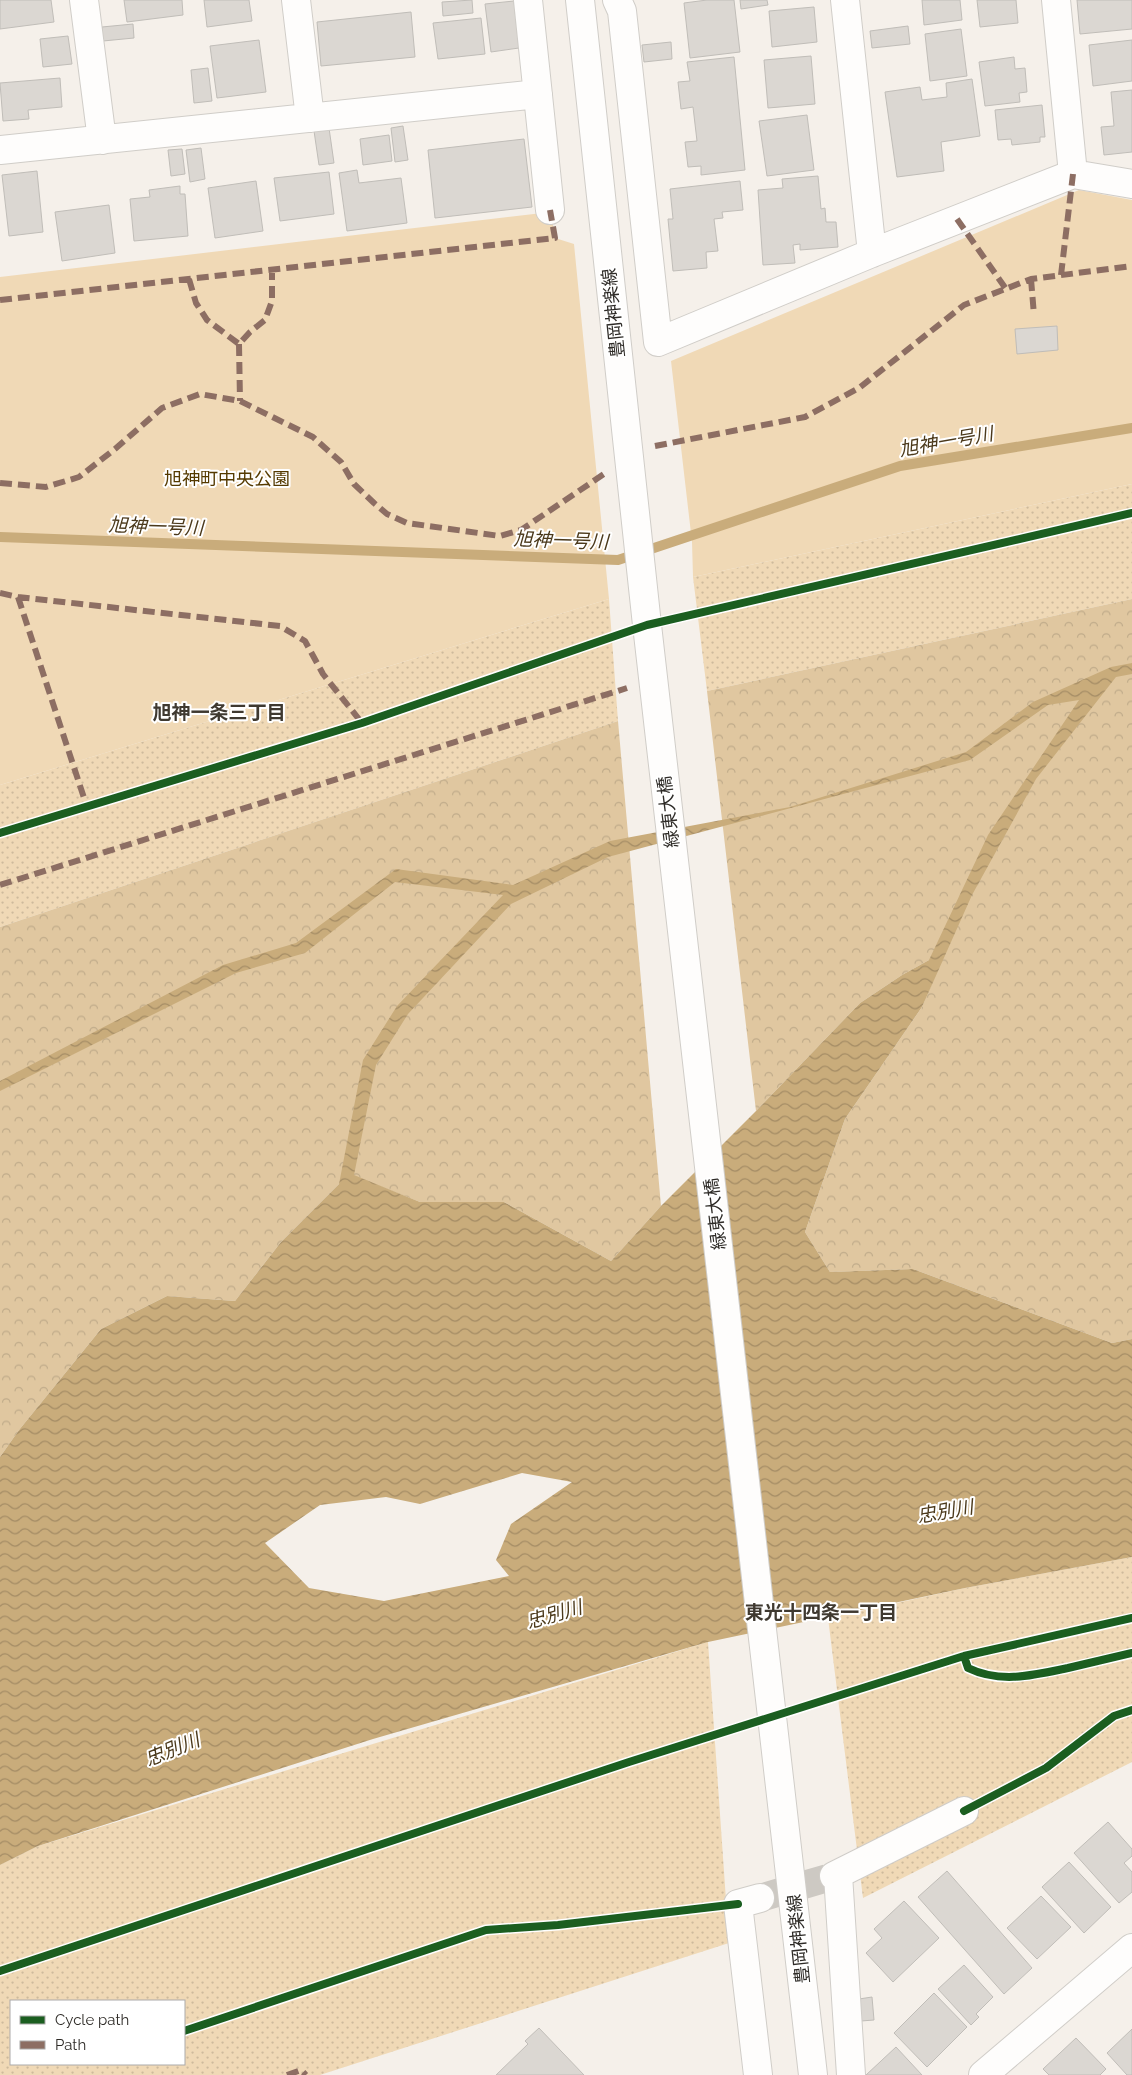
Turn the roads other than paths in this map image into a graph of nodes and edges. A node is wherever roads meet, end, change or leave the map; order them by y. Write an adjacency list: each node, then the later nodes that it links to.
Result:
1 (84, 0): 10 (street)
2 (296, 0): 9 (street)
3 (528, 0): 8 (street)
4 (580, 0): 16 (street, 豊岡神楽線)
5 (617, 0): 15 (street)
6 (845, 0): 15 (street)
7 (1056, 0): 12 (street)
8 (538, 94): 9 (street); 14 (street)
9 (310, 118): 10 (street)
10 (102, 140): 11 (street)
11 (0, 150)
12 (1073, 174): 13 (street); 15 (street)
13 (1132, 184)
14 (550, 210)
15 (872, 253)
16 (647, 626): 17 (street, 緑東大橋)
17 (782, 1803): 22 (street, 豊岡神楽線)
18 (964, 1811): 23 (street)
19 (760, 1898): 21 (street)
20 (1132, 1948): 24 (street)
21 (758, 2075)
22 (813, 2075)
23 (850, 2075)
24 (983, 2075)

